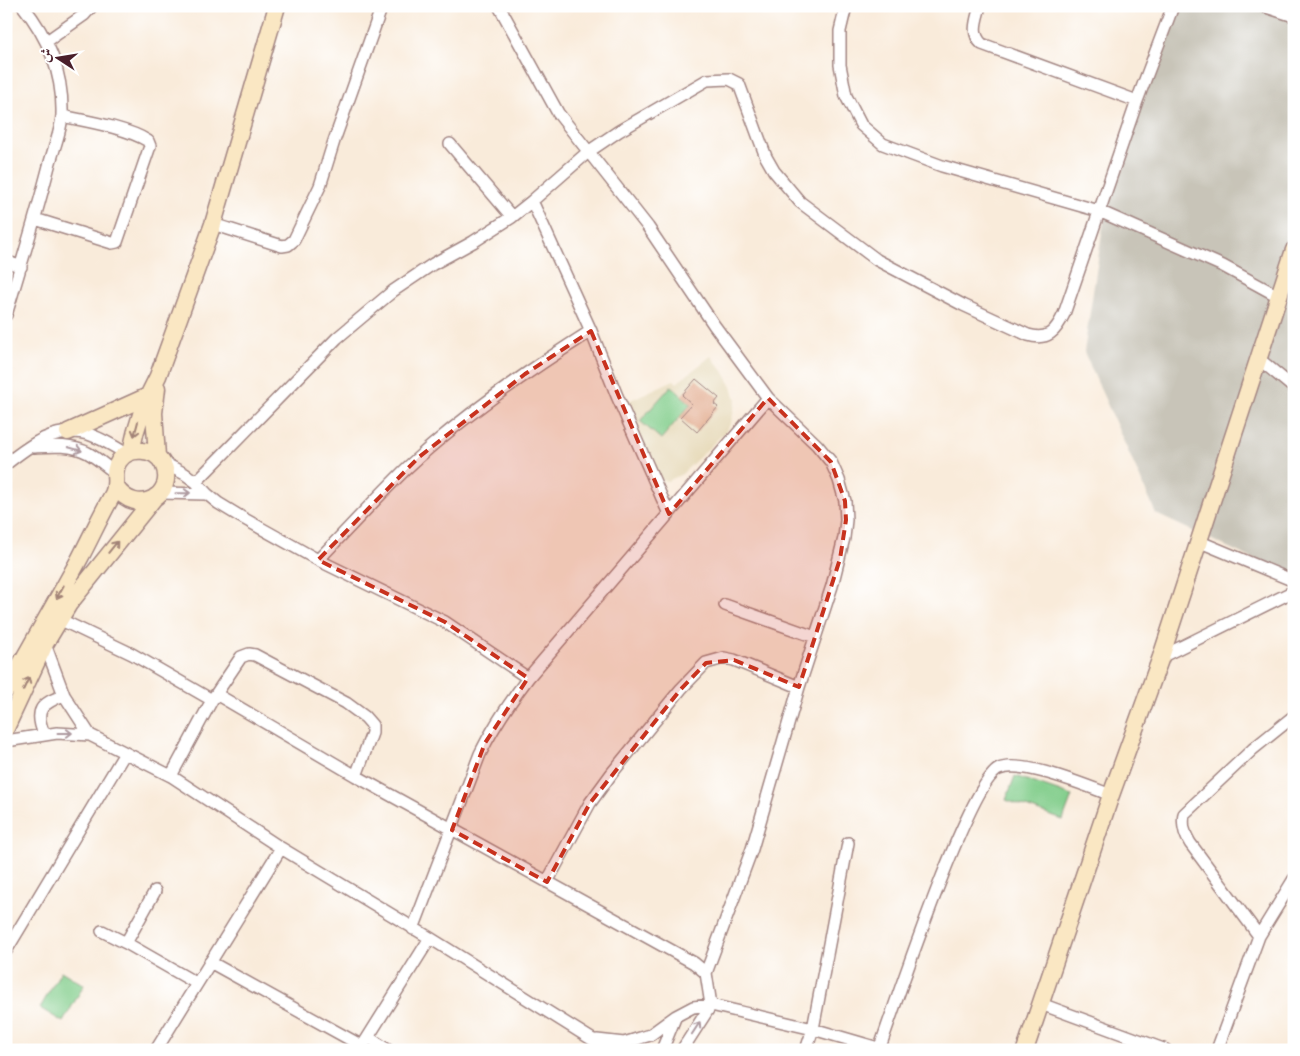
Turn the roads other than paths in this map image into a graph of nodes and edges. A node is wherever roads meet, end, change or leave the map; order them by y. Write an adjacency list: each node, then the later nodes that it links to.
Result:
1 (23, 6): 11 (street)
2 (92, 6): 11 (street)
3 (277, 6): 20 (street)
4 (382, 6): 20 (street)
5 (499, 6): 15 (street)
6 (846, 6): 17 (street)
7 (980, 6): 12 (street)
8 (1173, 6): 12 (street)
9 (1263, 6): 10 (street)
10 (1294, 16)
11 (47, 41): 13 (street)
12 (1137, 101): 17 (street)
13 (62, 116): 19 (street); 19 (street)
14 (450, 144): 18 (street)
15 (588, 152): 16 (street); 17 (street); 31 (street)
16 (532, 201): 18 (street); 26 (street)
17 (1099, 211): 24 (street)
18 (512, 217): 38 (street)
19 (35, 219): 23 (street)
20 (213, 224): 28 (street)
21 (1294, 250): 24 (street)
22 (6, 262): 23 (street)
23 (21, 266): 25 (street)
24 (1278, 296): 27 (street)
25 (6, 315)
26 (591, 331): 41 (street); 43 (street)
27 (1259, 359): 29 (street); 42 (street)
28 (158, 376): 30 (street); 35 (street)
29 (1294, 388)
30 (148, 396): 32 (street); 34 (street, one-way to 34)
31 (768, 398): 41 (street); 48 (street)
32 (68, 432): 33 (street); 34 (street)
33 (28, 447): 36 (street); 37 (street, one-way to 37)
34 (129, 453): 35 (street); 37 (street)
35 (159, 459): 38 (street); 40 (street)
36 (6, 464)
37 (115, 479): 40 (street); 53 (street, one-way to 53)
38 (196, 482): 39 (street)
39 (207, 494): 40 (street, one-way to 39); 43 (street)
40 (158, 495): 47 (street, one-way to 40)
41 (669, 514): 51 (street)
42 (1198, 541): 44 (street); 50 (street)
43 (318, 560): 51 (street)
44 (1294, 581)
45 (1294, 591): 50 (street)
46 (725, 605): 48 (street)
47 (59, 619): 49 (street); 55 (street)
48 (815, 637): 52 (street)
49 (45, 644): 54 (street); 57 (street, one-way to 49)
50 (1161, 657): 64 (street)
51 (528, 678): 65 (street)
52 (799, 687): 69 (street); 78 (street)
53 (6, 690)
54 (64, 695): 58 (street); 59 (street)
55 (214, 697): 62 (street); 63 (street); 63 (street)
56 (1294, 716): 73 (street)
57 (6, 728)
58 (44, 734): 59 (street, one-way to 59); 60 (street)
59 (90, 734): 61 (street)
60 (6, 741)
61 (125, 753): 62 (street); 76 (street)
62 (171, 776): 67 (street)
63 (356, 776): 65 (street)
64 (1111, 795): 80 (street); 86 (street)
65 (452, 830): 69 (street); 71 (street)
66 (848, 843): 83 (street)
67 (281, 848): 71 (street); 77 (street)
68 (1294, 879): 73 (street)
69 (547, 882): 78 (street)
70 (155, 891): 75 (street)
71 (413, 929): 74 (street)
72 (102, 931): 75 (street)
73 (1259, 936): 95 (street)
74 (430, 938): 84 (street); 85 (street)
75 (126, 943): 79 (street)
76 (6, 950)
77 (210, 962): 79 (street); 85 (street)
78 (706, 973): 81 (street)
79 (196, 983): 87 (street)
80 (1041, 1004): 93 (street); 94 (street)
81 (711, 1005): 82 (street); 83 (street); 91 (street, one-way to 81)
82 (676, 1016): 84 (street); 90 (street)
83 (813, 1029): 86 (street); 92 (street)
84 (593, 1040): 89 (street)
85 (364, 1044): 88 (street)
86 (881, 1049)
87 (156, 1050)
88 (388, 1050)
89 (609, 1050)
90 (662, 1050)
91 (682, 1050)
92 (806, 1050)
93 (1026, 1050)
94 (1166, 1050)
95 (1218, 1050)

